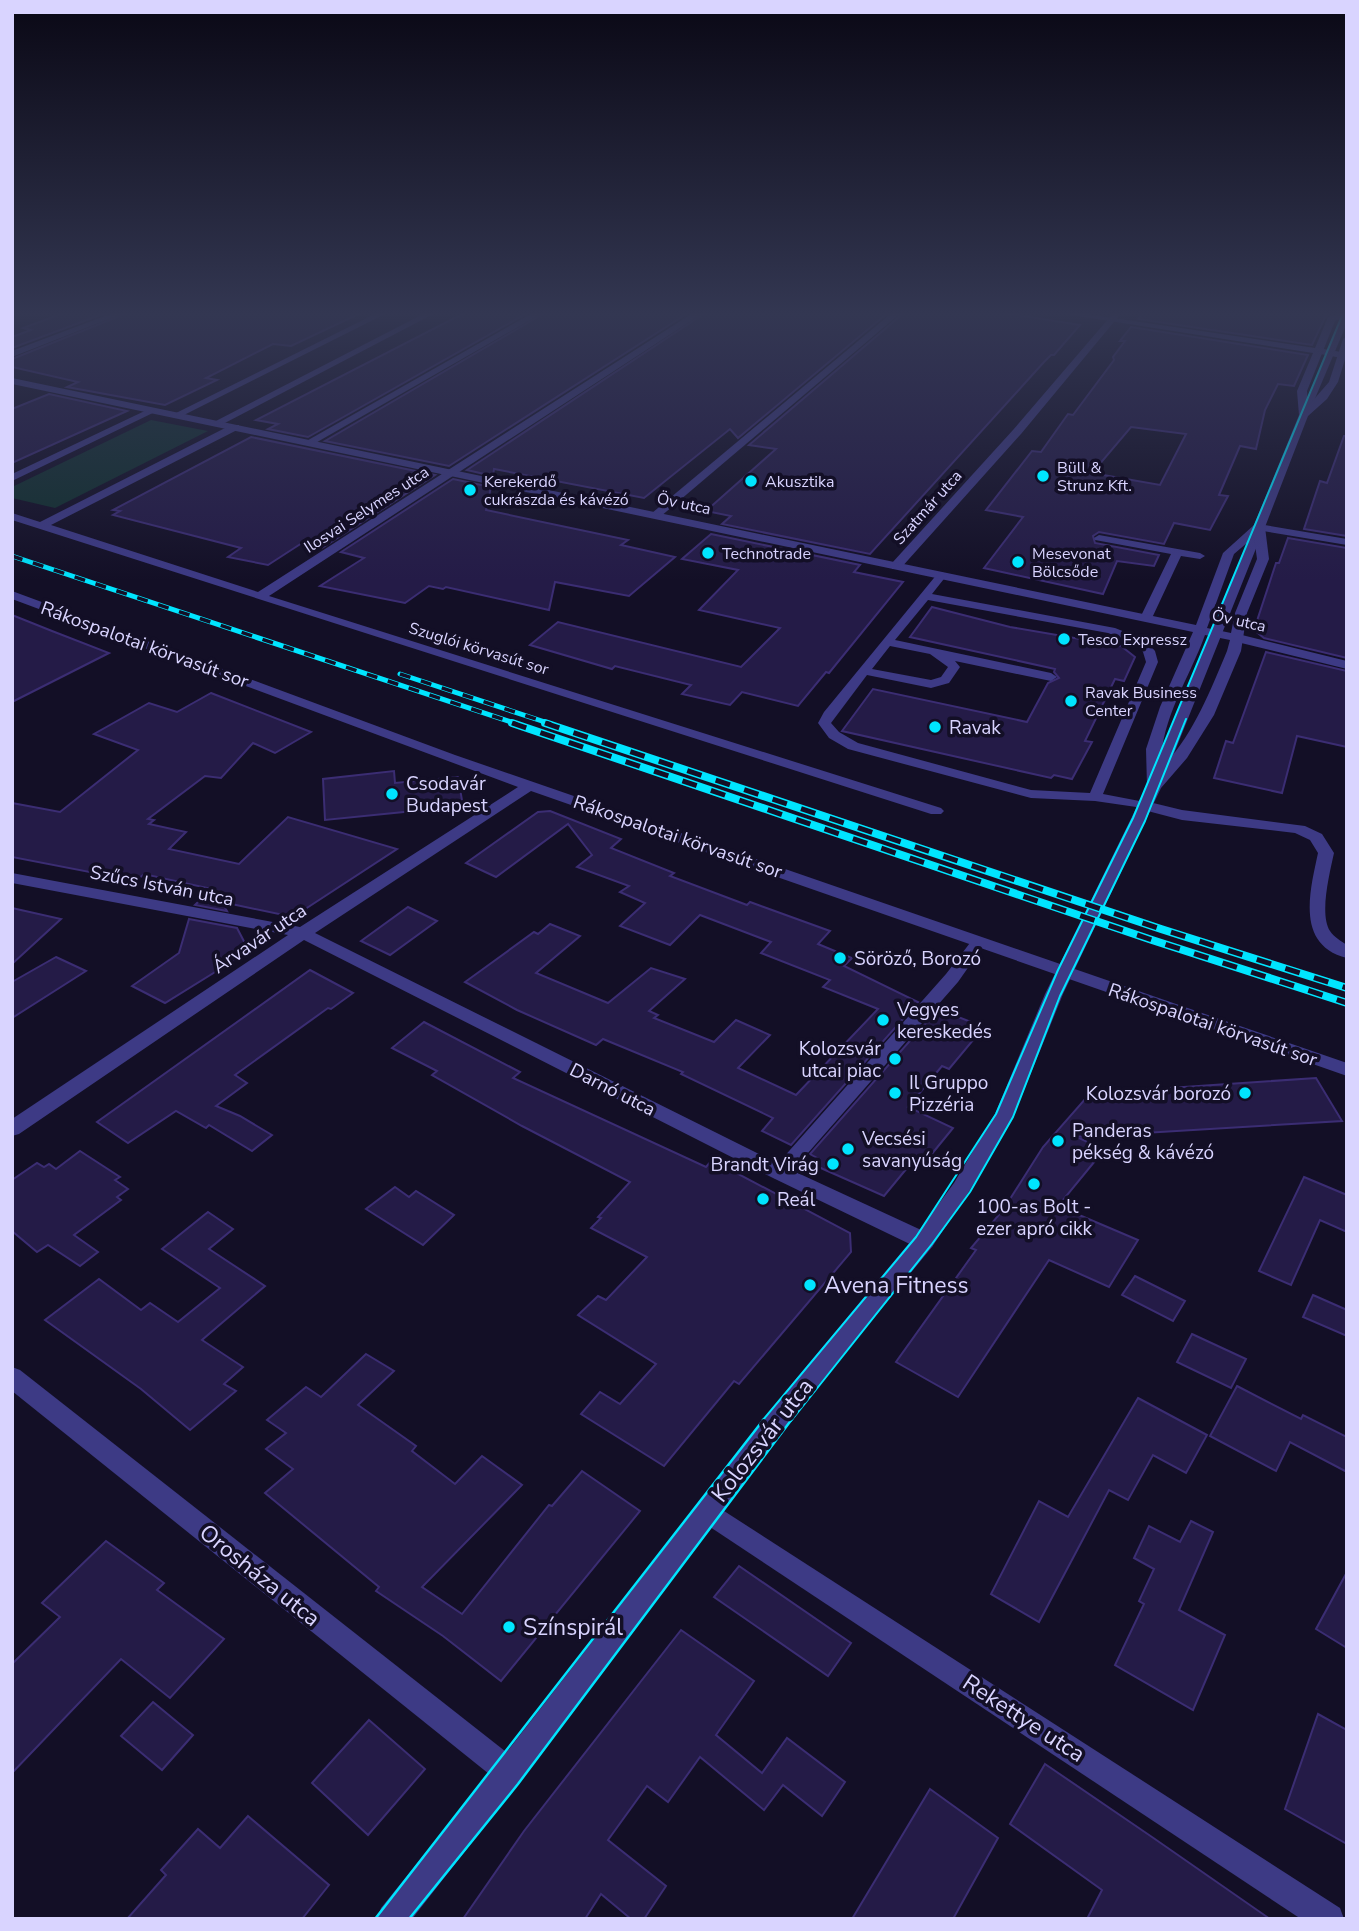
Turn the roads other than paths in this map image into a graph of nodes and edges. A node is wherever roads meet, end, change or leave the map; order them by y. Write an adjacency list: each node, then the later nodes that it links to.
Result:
1 (110, 401): 11 (street, Öv utca)
2 (205, 401): 12 (street)
3 (261, 401): 14 (street)
4 (382, 401): 16 (street)
5 (562, 401): 17 (street, Ilosvai Selymes utca)
6 (792, 401): 19 (street)
7 (1043, 401): 27 (street, Szatmár utca)
8 (1303, 401): 13 (street)
9 (1310, 401): 13 (lane)
10 (1321, 401): 13 (street)
11 (154, 410): 12 (street, Öv utca); 18 (street)
12 (177, 415): 14 (street, Öv utca)
13 (1304, 415): 22 (street)
14 (217, 424): 15 (street, Öv utca)
15 (235, 427): 16 (street, Öv utca); 21 (street)
16 (308, 443): 17 (street, Öv utca)
17 (451, 473): 19 (street, Öv utca); 31 (street, Ilosvai Selymes utca)
18 (12, 478)
19 (656, 515): 27 (street, Öv utca)
20 (12, 516): 21 (street, Szuglói körvasút sor)
21 (42, 525): 31 (street, Szuglói körvasút sor)
22 (1259, 527): 24 (lane); 33 (street); 34 (lane); 35 (street)
23 (1099, 538): 25 (lane)
24 (1347, 542)
25 (1177, 552): 26 (lane); 32 (lane)
26 (1200, 556)
27 (896, 566): 28 (street, Öv utca)
28 (942, 575): 30 (lane); 32 (street, Öv utca)
29 (12, 595): 41 (street, Rákospalotai körvasút sor)
30 (926, 596): 36 (lane); 43 (lane)
31 (259, 597): 45 (street, Szuglói körvasút sor)
32 (1146, 618): 33 (street, Öv utca)
33 (1200, 629): 34 (street, Öv utca); 42 (street)
34 (1216, 633): 35 (street, Öv utca); 42 (lane)
35 (1238, 638): 38 (street, Öv utca); 42 (street)
36 (889, 642): 37 (lane); 39 (lane)
37 (937, 653): 39 (lane); 40 (lane)
38 (1347, 665)
39 (864, 671): 43 (lane)
40 (1051, 677)
41 (531, 785): 47 (street, Árvavár utca); 48 (street, Rákospalotai körvasút sor)
42 (1154, 786): 44 (street, Kolozsvár utca)
43 (1095, 797): 44 (lane)
44 (1145, 806): 49 (street); 50 (street, Kolozsvár utca)
45 (936, 811)
46 (12, 878): 47 (street, Szűcs István utca)
47 (303, 933): 52 (street, Árvavár utca); 53 (street, Darnó utca)
48 (978, 942): 50 (street, Rákospalotai körvasút sor); 53 (lane)
49 (1347, 953)
50 (1065, 972): 51 (street, Rákospalotai körvasút sor); 54 (street, Kolozsvár utca)
51 (1347, 1070)
52 (12, 1129)
53 (780, 1173): 54 (street, Darnó utca)
54 (924, 1241): 56 (street, Kolozsvár utca)
55 (12, 1377): 57 (street, Orosháza utca)
56 (713, 1514): 57 (street, Kolozsvár utca); 59 (street, Rekettye utca)
57 (509, 1772): 58 (street, Kolozsvár utca)
58 (392, 1919)
59 (1329, 1919)

